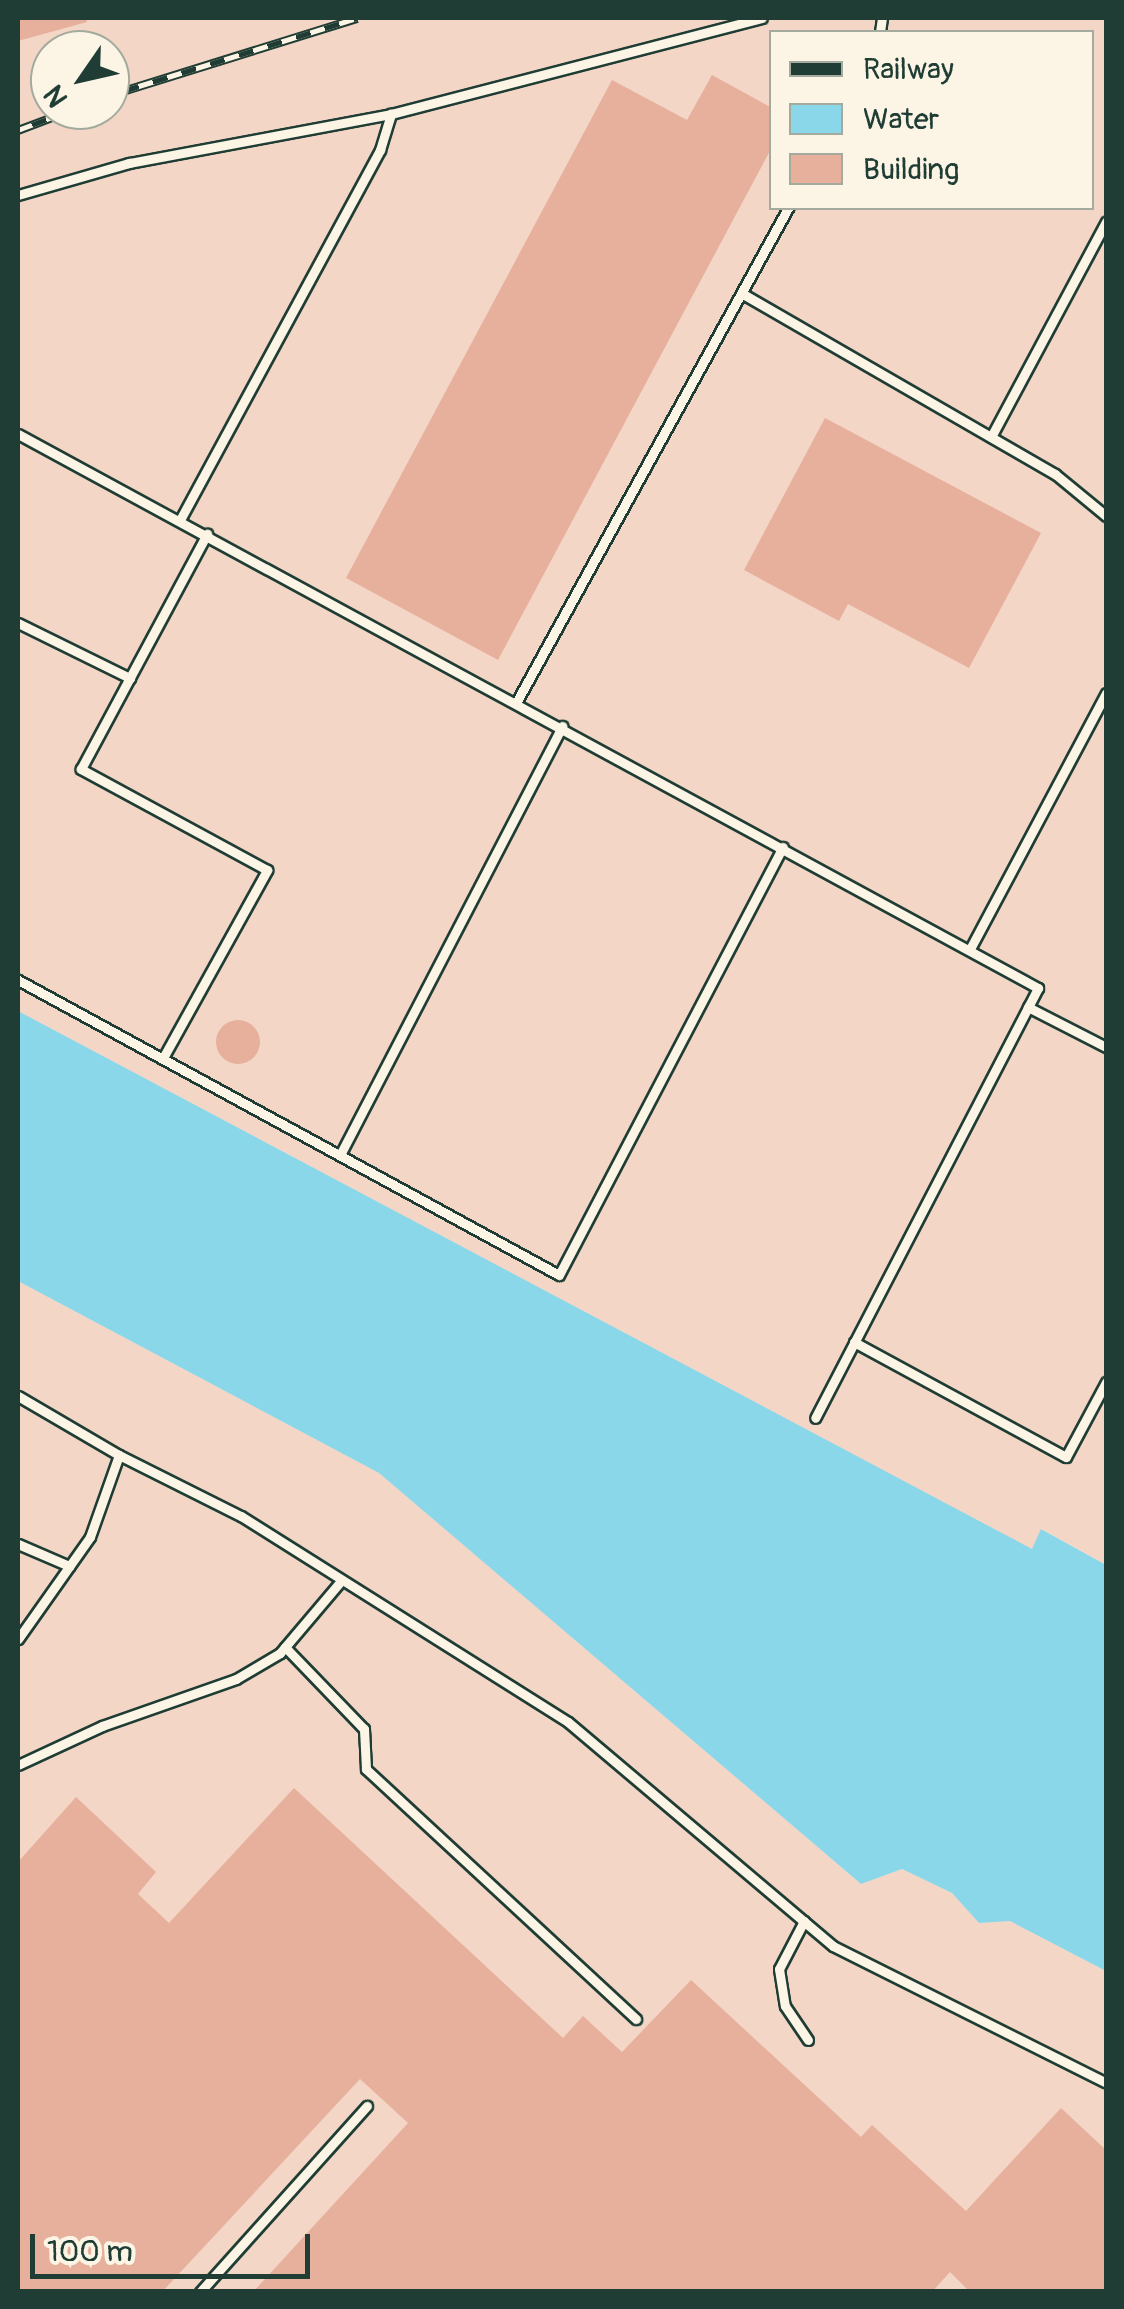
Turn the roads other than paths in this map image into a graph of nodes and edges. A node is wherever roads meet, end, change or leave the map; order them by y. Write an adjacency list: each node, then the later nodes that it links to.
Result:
1 (762, 18): 2 (lane)
2 (391, 114): 3 (lane); 10 (lane)
3 (18, 195)
4 (787, 210): 6 (lane)
5 (1106, 222): 8 (lane)
6 (742, 294): 8 (lane); 15 (lane)
7 (18, 434): 10 (lane)
8 (991, 437): 9 (lane)
9 (1106, 516)
10 (180, 520): 11 (lane)
11 (207, 534): 13 (lane); 15 (lane)
12 (18, 623): 13 (lane)
13 (130, 678): 22 (lane)
14 (1106, 692): 18 (lane)
15 (517, 702): 16 (lane)
16 (562, 726): 17 (lane); 23 (lane)
17 (784, 847): 18 (lane); 23 (lane)
18 (970, 949): 20 (lane)
19 (18, 980): 22 (lane)
20 (1028, 1006): 21 (lane); 24 (lane)
21 (1106, 1047)
22 (164, 1058): 23 (lane)
23 (341, 1153)
24 (854, 1342): 25 (lane); 27 (lane)
25 (1106, 1382)
26 (18, 1396): 28 (lane)
27 (815, 1418)
28 (118, 1455): 30 (lane); 31 (lane)
29 (18, 1544): 30 (lane)
30 (70, 1566): 32 (lane)
31 (340, 1582): 33 (lane); 35 (lane)
32 (18, 1639)
33 (285, 1647): 34 (lane); 36 (lane)
34 (18, 1765)
35 (804, 1921): 37 (lane); 38 (lane)
36 (636, 2018)
37 (808, 2040)
38 (1106, 2084)
39 (367, 2106): 40 (lane)
40 (200, 2292)

